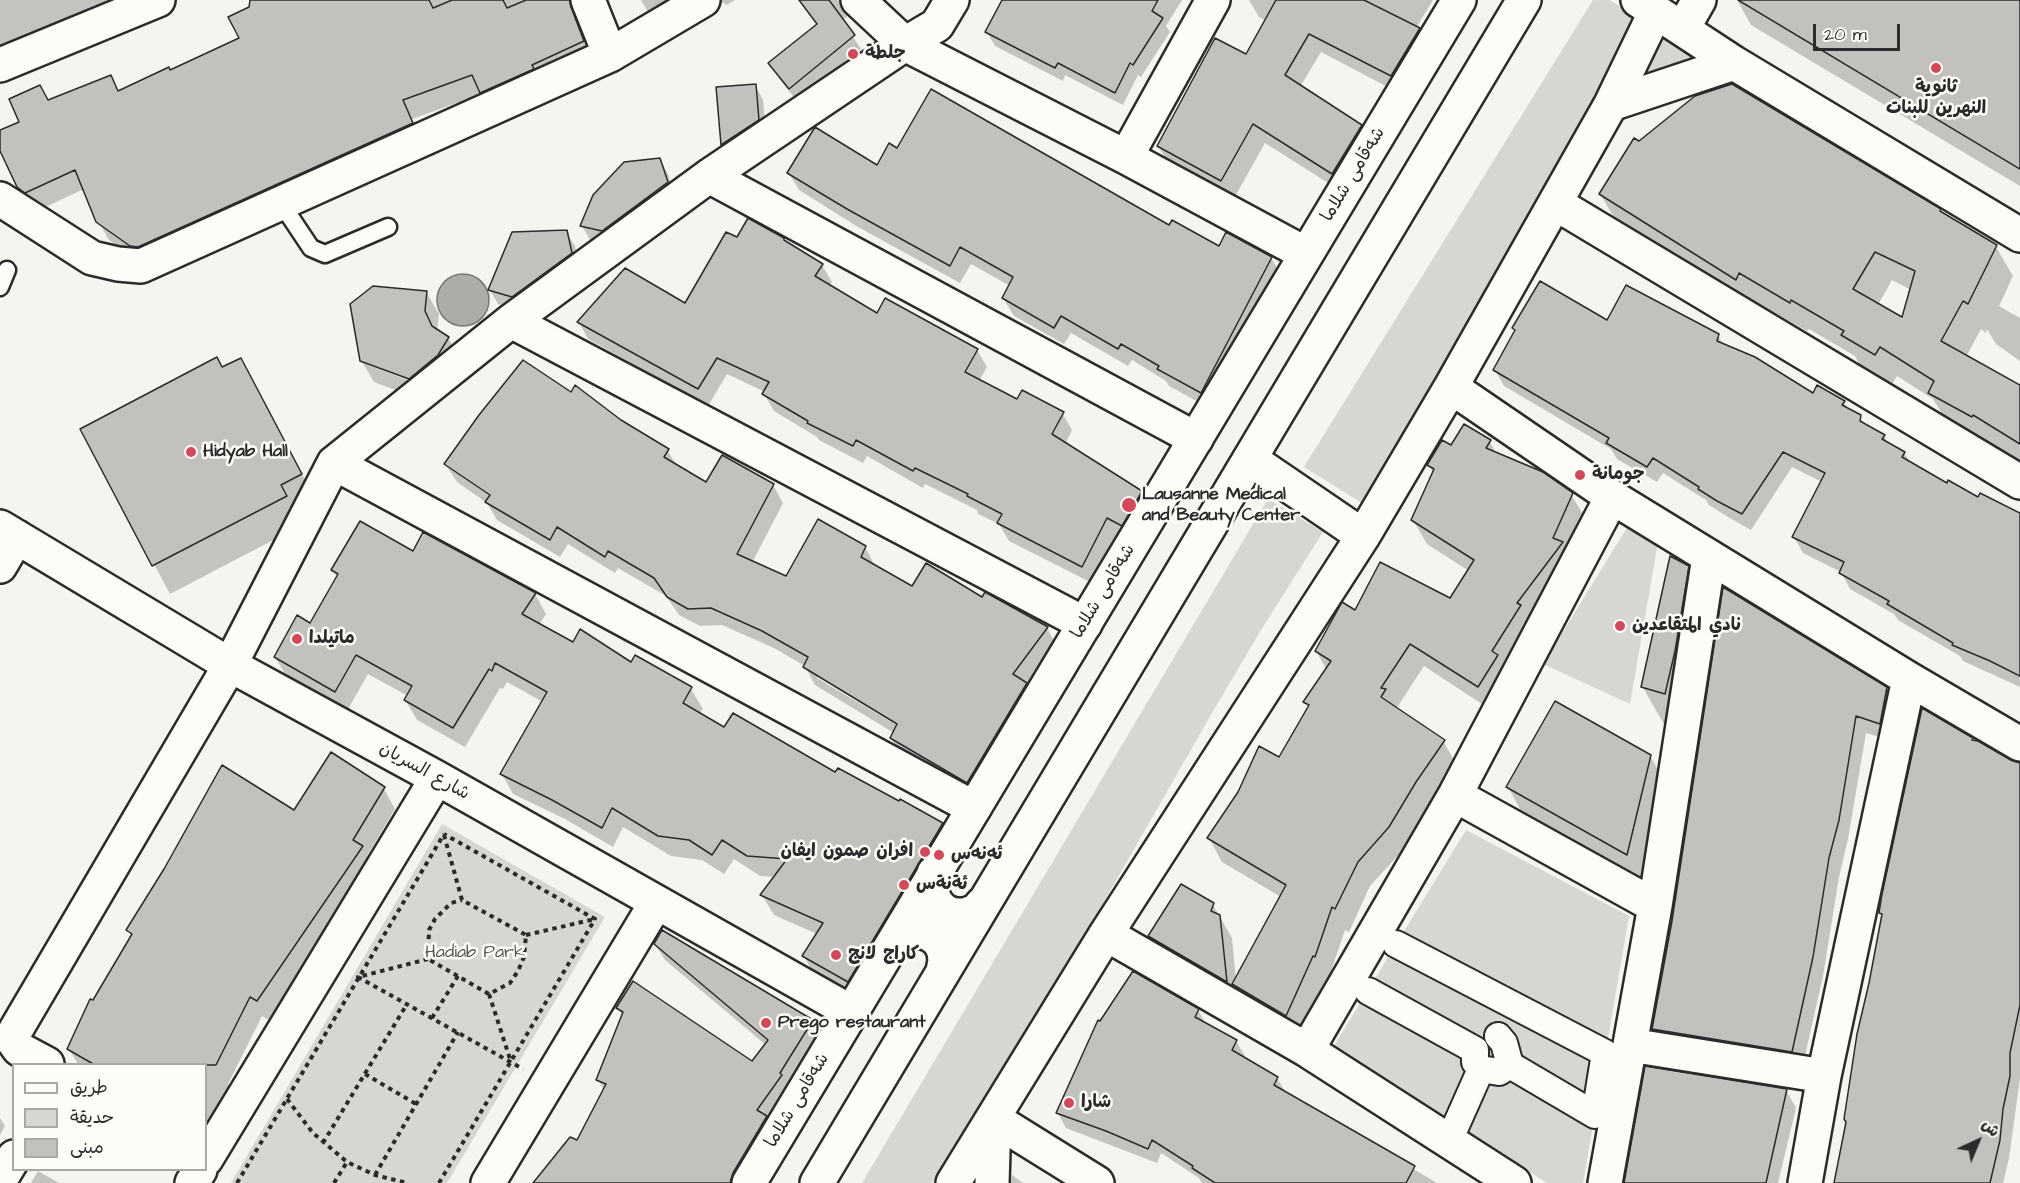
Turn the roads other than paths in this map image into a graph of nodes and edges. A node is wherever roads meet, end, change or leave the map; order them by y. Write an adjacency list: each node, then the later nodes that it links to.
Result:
1 (158, 0): 15 (street)
2 (588, 0): 13 (street)
3 (703, 0): 13 (street)
4 (858, 0): 12 (street)
5 (952, 0): 12 (street)
6 (1212, 0): 17 (street)
7 (1459, 0): 24 (street, شەقامی شلاما)
8 (1524, 0): 30 (street)
9 (1699, 0): 11 (street)
10 (1647, 5): 11 (street); 16 (street)
11 (1683, 28): 14 (street)
12 (905, 44): 17 (street); 18 (street)
13 (610, 55): 20 (street)
14 (1734, 63): 16 (street); 23 (street)
15 (0, 65)
16 (1611, 104): 21 (street)
17 (1126, 157): 24 (street)
18 (709, 176): 27 (street); 29 (street)
19 (0, 200): 20 (street)
20 (281, 203): 22 (lane)
21 (1555, 203): 28 (street); 32 (street)
22 (388, 227)
23 (2020, 235)
24 (1306, 254): 29 (street, شەقامی شلاما)
25 (7, 270): 26 (lane)
26 (0, 287)
27 (511, 321): 31 (street); 38 (street)
28 (1451, 387): 33 (street); 35 (street)
29 (1196, 439): 38 (street, شەقامی شلاما)
30 (1250, 459): 35 (street); 47 (street)
31 (334, 463): 39 (street); 44 (street)
32 (2020, 482)
33 (1612, 497): 36 (street); 43 (street)
34 (9, 532): 37 (street); 39 (street, شارع السريان)
35 (1363, 536): 49 (street)
36 (1709, 557): 40 (street); 48 (street)
37 (0, 566)
38 (1084, 624): 44 (street, شەقامی شلاما)
39 (230, 665): 42 (street, شارع السريان); 60 (street)
40 (1909, 679): 41 (street); 62 (street)
41 (2020, 744)
42 (436, 778): 46 (street, شارع السريان); 65 (street)
43 (1455, 795): 48 (street); 58 (street)
44 (974, 808): 45 (street, شەقامی شلاما)
45 (934, 873): 47 (street); 50 (street, شەقامی شلاما)
46 (657, 903): 55 (street, شارع السريان); 68 (street)
47 (984, 903): 52 (street)
48 (1655, 906): 57 (street)
49 (1106, 934): 58 (street); 63 (street)
50 (893, 943): 52 (street); 55 (street, شەقامی شلاما)
51 (1396, 944): 54 (street)
52 (943, 971): 70 (street)
53 (1368, 991): 59 (street)
54 (1516, 1006): 56 (street); 61 (street)
55 (851, 1012): 69 (street, شەقامی شلاما)
56 (1498, 1036): 59 (street); 61 (street)
57 (1630, 1045): 62 (street); 75 (street)
58 (1307, 1050): 64 (street)
59 (1478, 1060): 61 (street); 64 (street)
60 (44, 1063)
61 (1510, 1065)
62 (1824, 1076): 76 (street)
63 (994, 1119): 71 (street); 72 (street); 73 (street)
64 (1449, 1141): 74 (street)
65 (207, 1156)
66 (12, 1160): 67 (street)
67 (0, 1180)
68 (488, 1183)
69 (749, 1183)
70 (817, 1183)
71 (953, 1183)
72 (992, 1183)
73 (1097, 1183)
74 (1514, 1183)
75 (1605, 1183)
76 (1805, 1183)

